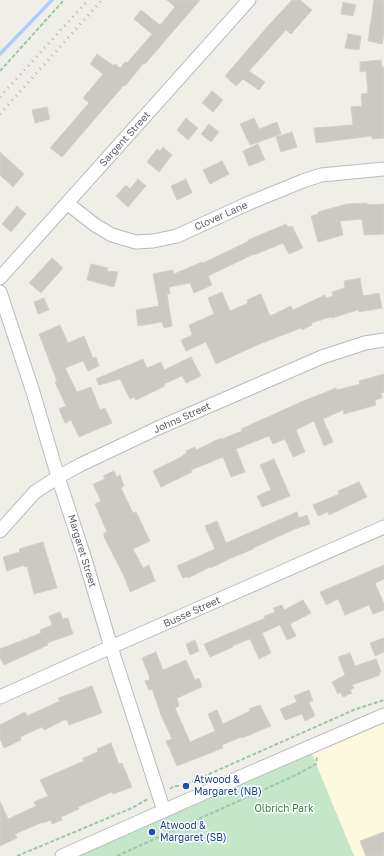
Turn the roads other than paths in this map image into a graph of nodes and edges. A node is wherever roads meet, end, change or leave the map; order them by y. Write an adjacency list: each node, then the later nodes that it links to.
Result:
1 (249, 0): 3 (street, Sargent Street)
2 (384, 169): 3 (street, Clover Lane)
3 (67, 203): 4 (street, Sargent Street)
4 (0, 278)
5 (0, 292): 7 (street, Margaret Street)
6 (384, 340): 7 (street, Johns Street)
7 (58, 476): 9 (street, Johns Street); 10 (street, Margaret Street)
8 (384, 527): 10 (street, Busse Street)
9 (0, 531)
10 (111, 647): 11 (street, Busse Street); 13 (street, Margaret Street)
11 (0, 697)
12 (384, 715): 13 (street)
13 (164, 811): 14 (street)
14 (62, 856)

